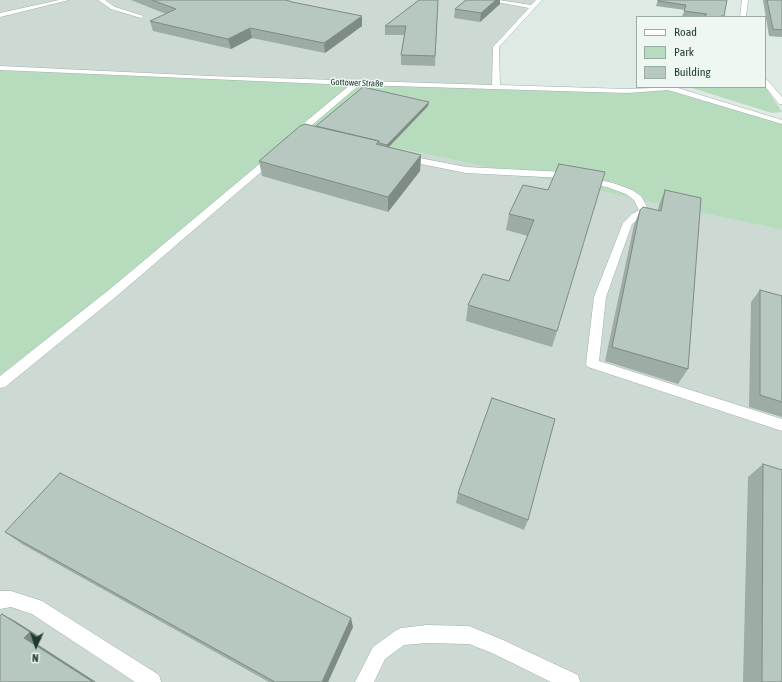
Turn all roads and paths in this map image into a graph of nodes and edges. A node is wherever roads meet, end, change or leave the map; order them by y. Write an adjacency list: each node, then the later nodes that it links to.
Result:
1 (66, 0): 7 (street)
2 (101, 0): 10 (street)
3 (489, 0): 8 (street)
4 (539, 0): 8 (street)
5 (745, 0): 11 (street)
6 (32, 3): 7 (street)
7 (38, 6): 9 (street)
8 (532, 7): 17 (street)
9 (0, 15)
10 (141, 16)
11 (743, 16)
12 (0, 68): 13 (street, Gottower Straße)
13 (38, 70): 14 (street, Gottower Straße); 16 (street, Gottower Straße)
14 (0, 76)
15 (766, 82): 19 (street)
16 (357, 83): 17 (street, Gottower Straße); 21 (street)
17 (496, 87): 18 (street, Gottower Straße)
18 (673, 88): 20 (street)
19 (782, 101)
20 (782, 122)
21 (297, 132): 22 (street); 24 (street)
22 (315, 136)
23 (394, 156): 25 (street)
24 (0, 384)
25 (782, 425)
26 (0, 600): 27 (street)
27 (152, 682)
28 (364, 682): 29 (street)
29 (571, 682)

